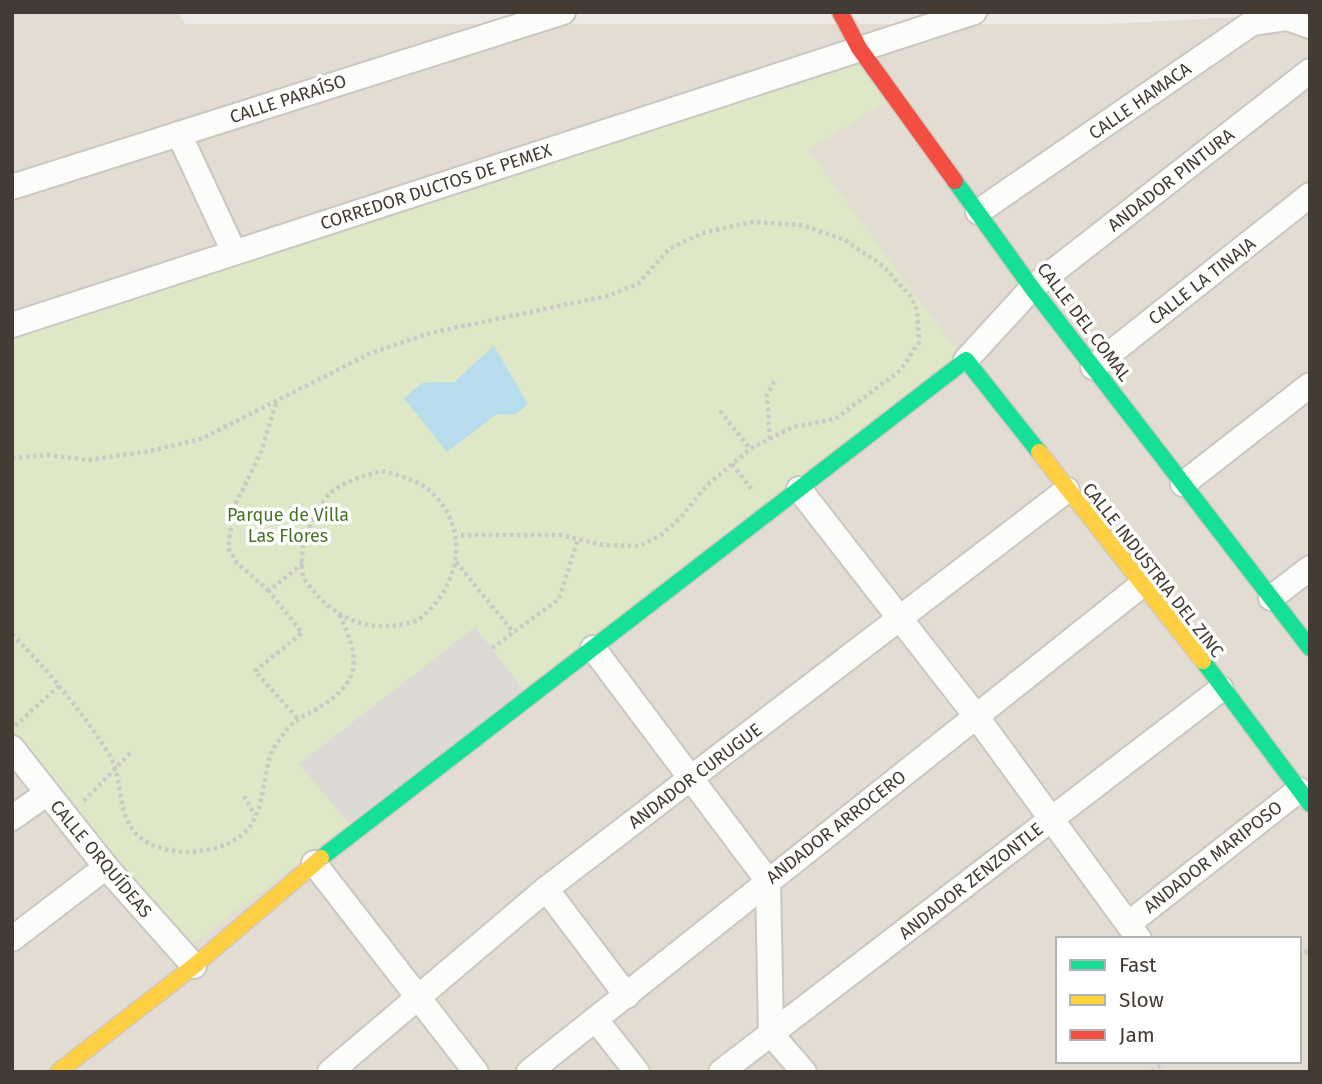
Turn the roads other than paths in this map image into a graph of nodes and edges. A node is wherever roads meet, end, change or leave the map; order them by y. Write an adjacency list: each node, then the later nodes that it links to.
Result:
1 (563, 12): 7 (street, CALLE PARAÍSO)
2 (840, 12): 5 (street, CALLE DEL COMAL)
3 (974, 12): 5 (street, CORREDOR DUCTOS DE PEMEX)
4 (1310, 26): 10 (street, CALLE HAMACA)
5 (859, 48): 10 (street, CALLE DEL COMAL); 11 (street, CORREDOR DUCTOS DE PEMEX)
6 (1310, 71): 12 (street, ANDADOR PINTURA)
7 (179, 134): 8 (street, CALLE PARAÍSO); 11 (street)
8 (12, 187)
9 (1310, 195): 15 (street, CALLE LA TINAJA)
10 (978, 212): 12 (street, CALLE DEL COMAL)
11 (234, 252): 13 (street, CORREDOR DUCTOS DE PEMEX)
12 (1032, 288): 14 (street, ANDADOR PINTURA); 15 (street, CALLE DEL COMAL)
13 (12, 325)
14 (966, 360): 18 (street); 19 (street, CALLE INDUSTRIA DEL ZINC)
15 (1093, 367): 17 (street, CALLE DEL COMAL)
16 (1310, 385): 17 (street)
17 (1183, 484): 22 (street, CALLE DEL COMAL)
18 (799, 489): 23 (street); 24 (street)
19 (1067, 490): 21 (street, CALLE INDUSTRIA DEL ZINC); 23 (street, ANDADOR CURUGUE)
20 (1310, 568): 22 (street)
21 (1144, 583): 26 (street, CALLE INDUSTRIA DEL ZINC); 27 (street, ANDADOR ARROCERO)
22 (1271, 597): 25 (street, CALLE DEL COMAL)
23 (900, 619): 27 (street); 29 (street, ANDADOR CURUGUE)
24 (593, 648): 29 (street); 34 (street)
25 (1310, 648)
26 (1221, 689): 31 (street, CALLE INDUSTRIA DEL ZINC); 33 (street, ANDADOR ZENZONTLE)
27 (976, 716): 33 (street); 36 (street, ANDADOR ARROCERO)
28 (12, 748): 30 (street, CALLE ORQUÍDEAS)
29 (690, 780): 36 (street); 37 (street, ANDADOR CURUGUE)
30 (46, 794): 32 (street); 35 (street, CALLE ORQUÍDEAS)
31 (1304, 797): 38 (street, ANDADOR MARIPOSO)
32 (12, 818)
33 (1050, 820): 38 (street); 44 (street, ANDADOR ZENZONTLE)
34 (314, 863): 40 (street); 42 (street)
35 (106, 867): 39 (street); 40 (street, CALLE ORQUÍDEAS)
36 (768, 881): 41 (street, ANDADOR ARROCERO); 44 (street)
37 (546, 889): 41 (street); 42 (street, ANDADOR CURUGUE)
38 (1133, 931)
39 (12, 939)
40 (194, 966): 45 (street)
41 (627, 996): 43 (street, ANDADOR ARROCERO)
42 (418, 997): 46 (street, ANDADOR CURUGUE); 47 (street)
43 (596, 1020): 48 (street, ANDADOR ARROCERO); 49 (street)
44 (771, 1034): 50 (street, ANDADOR ZENZONTLE); 51 (street)
45 (58, 1072)
46 (330, 1072)
47 (476, 1072)
48 (529, 1072)
49 (637, 1072)
50 (721, 1072)
51 (804, 1072)

